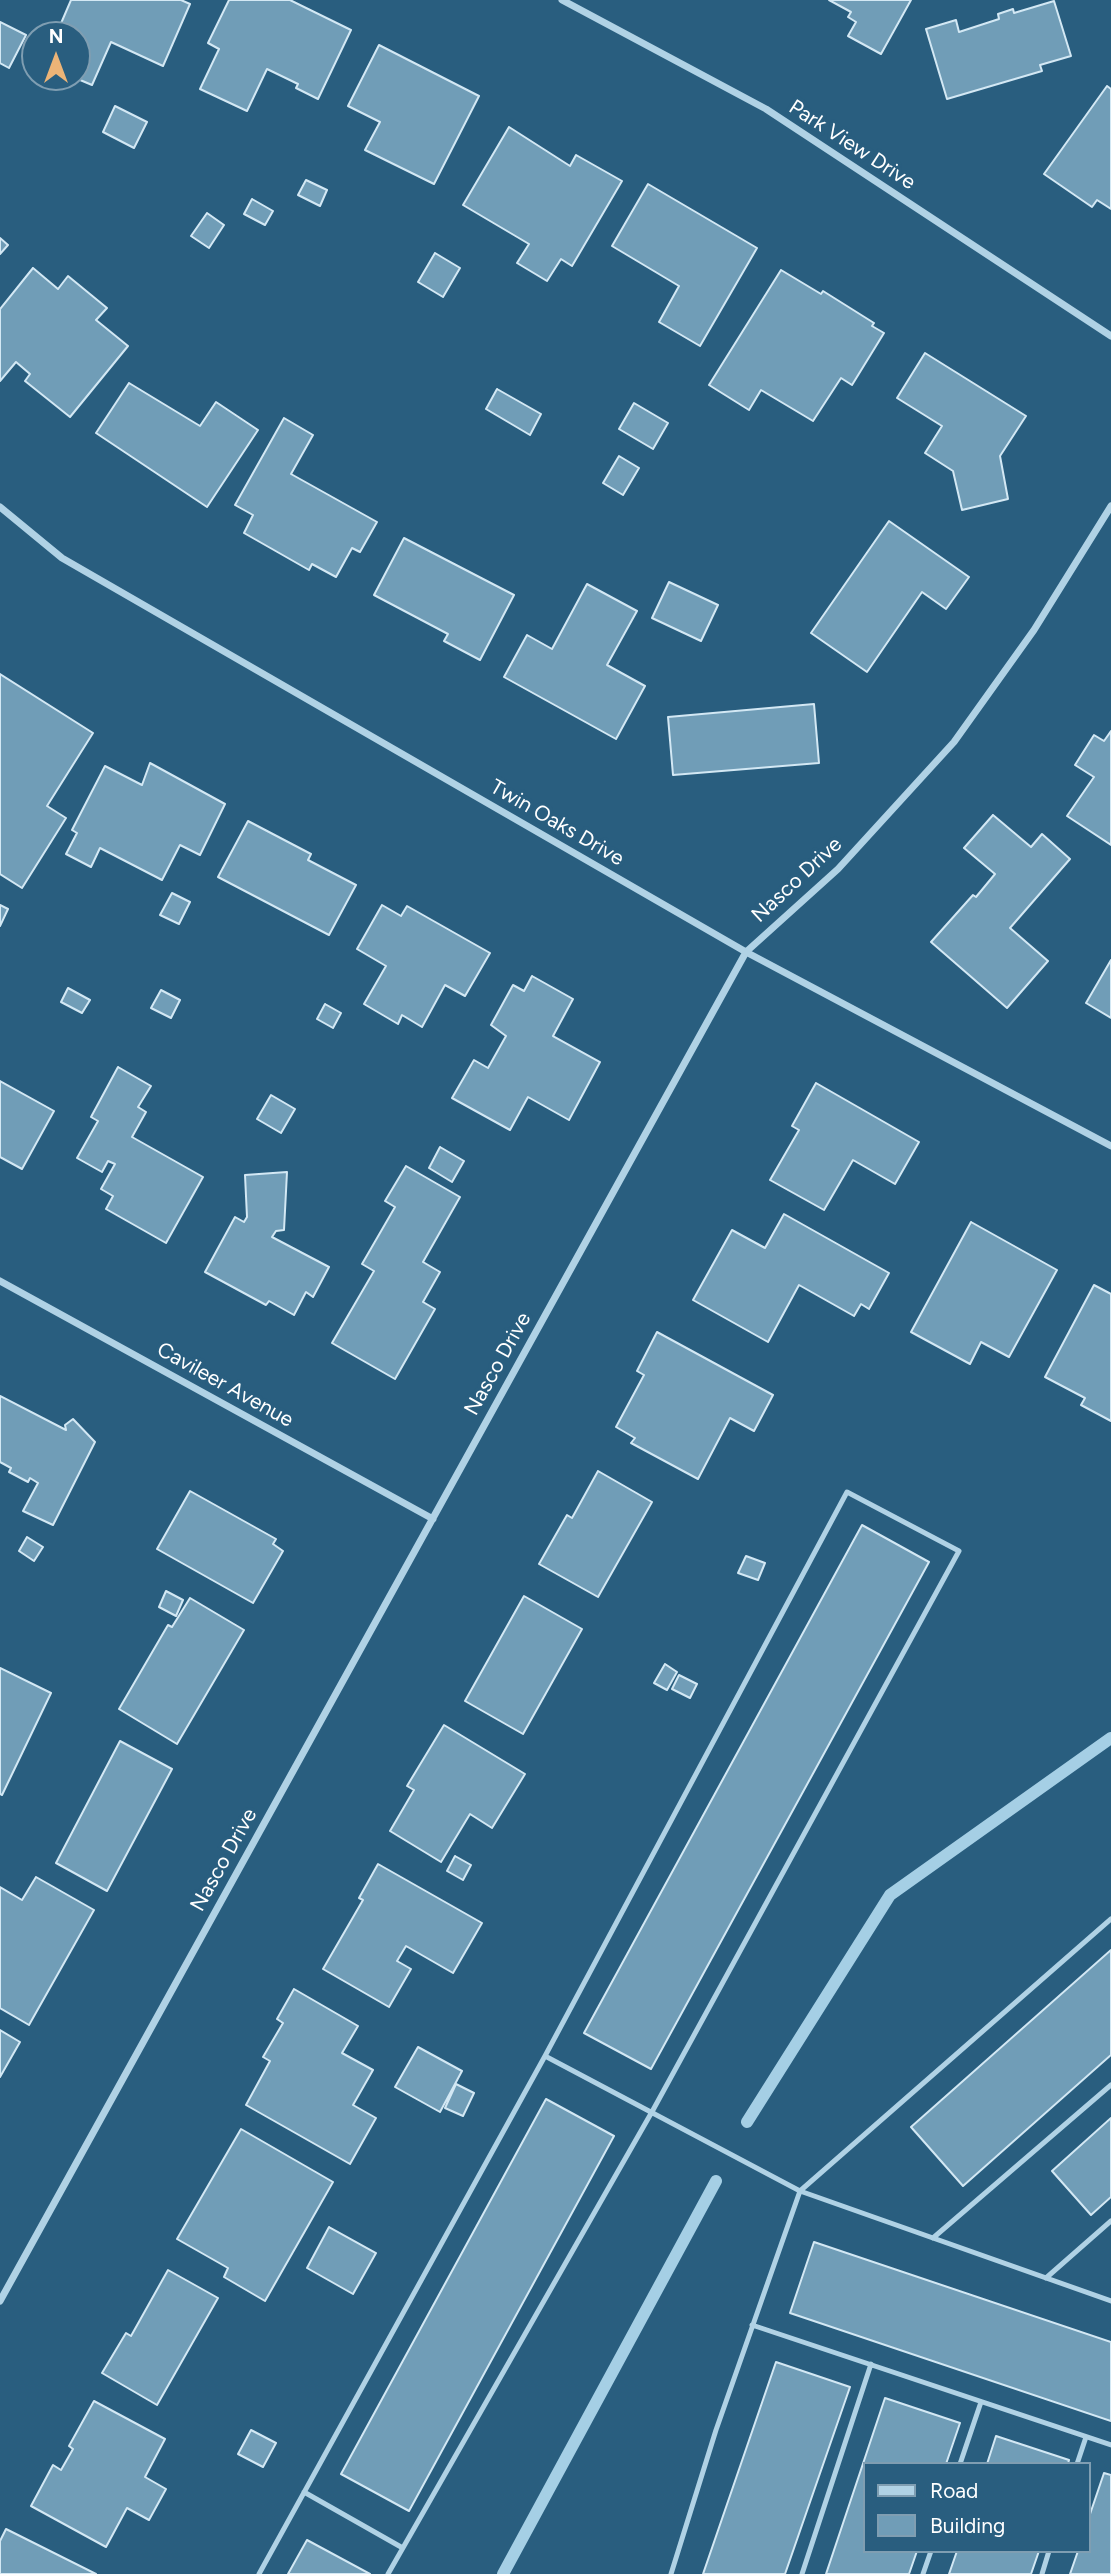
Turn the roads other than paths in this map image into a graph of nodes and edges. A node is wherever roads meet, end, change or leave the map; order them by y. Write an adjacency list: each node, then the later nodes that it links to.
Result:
1 (562, 0): 2 (street, Park View Drive)
2 (1111, 336)
3 (1111, 506): 5 (street, Nasco Drive)
4 (0, 507): 5 (street, Twin Oaks Drive)
5 (746, 952): 6 (street, Twin Oaks Drive); 8 (street, Nasco Drive)
6 (1111, 1146)
7 (0, 1281): 8 (street, Cavileer Avenue)
8 (433, 1519): 17 (street, Nasco Drive)
9 (1111, 1919): 13 (lane)
10 (545, 2056): 12 (lane); 12 (lane); 26 (lane)
11 (1111, 2085): 15 (lane)
12 (653, 2110): 13 (lane); 27 (lane)
13 (800, 2191): 15 (lane); 19 (lane)
14 (1111, 2221): 16 (lane)
15 (933, 2238): 16 (lane)
16 (1046, 2278): 18 (lane)
17 (0, 2301)
18 (1111, 2301)
19 (752, 2325): 20 (lane); 32 (lane)
20 (871, 2364): 21 (lane); 33 (lane)
21 (981, 2402): 22 (lane); 24 (lane)
22 (1086, 2437): 23 (lane); 25 (lane)
23 (1111, 2445)
24 (961, 2462)
25 (1078, 2462)
26 (304, 2492): 27 (lane); 30 (lane)
27 (401, 2547): 31 (lane)
28 (930, 2553): 34 (lane)
29 (1048, 2553): 35 (lane)
30 (259, 2574)
31 (388, 2574)
32 (671, 2574)
33 (802, 2574)
34 (923, 2574)
35 (1042, 2574)

